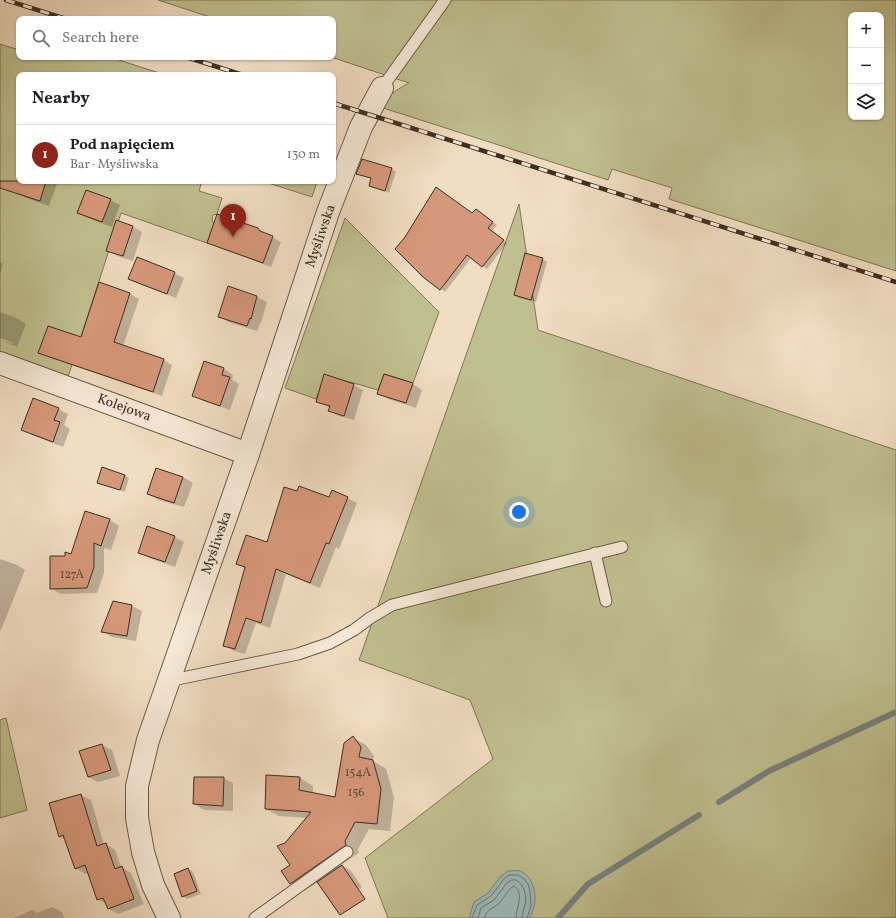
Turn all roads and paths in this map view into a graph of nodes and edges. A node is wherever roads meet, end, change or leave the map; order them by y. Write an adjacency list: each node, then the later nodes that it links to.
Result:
1 (444, 0): 2 (lane)
2 (382, 88): 3 (street, Myśliwska)
3 (338, 168)
4 (334, 184): 6 (street, Myśliwska)
5 (0, 363): 6 (street, Kolejowa)
6 (248, 454): 10 (street, Myśliwska)
7 (622, 547): 8 (lane)
8 (595, 553): 9 (lane); 10 (lane)
9 (606, 601)
10 (168, 681): 12 (street, Myśliwska)
11 (347, 852): 13 (lane)
12 (169, 918)
13 (255, 918)

